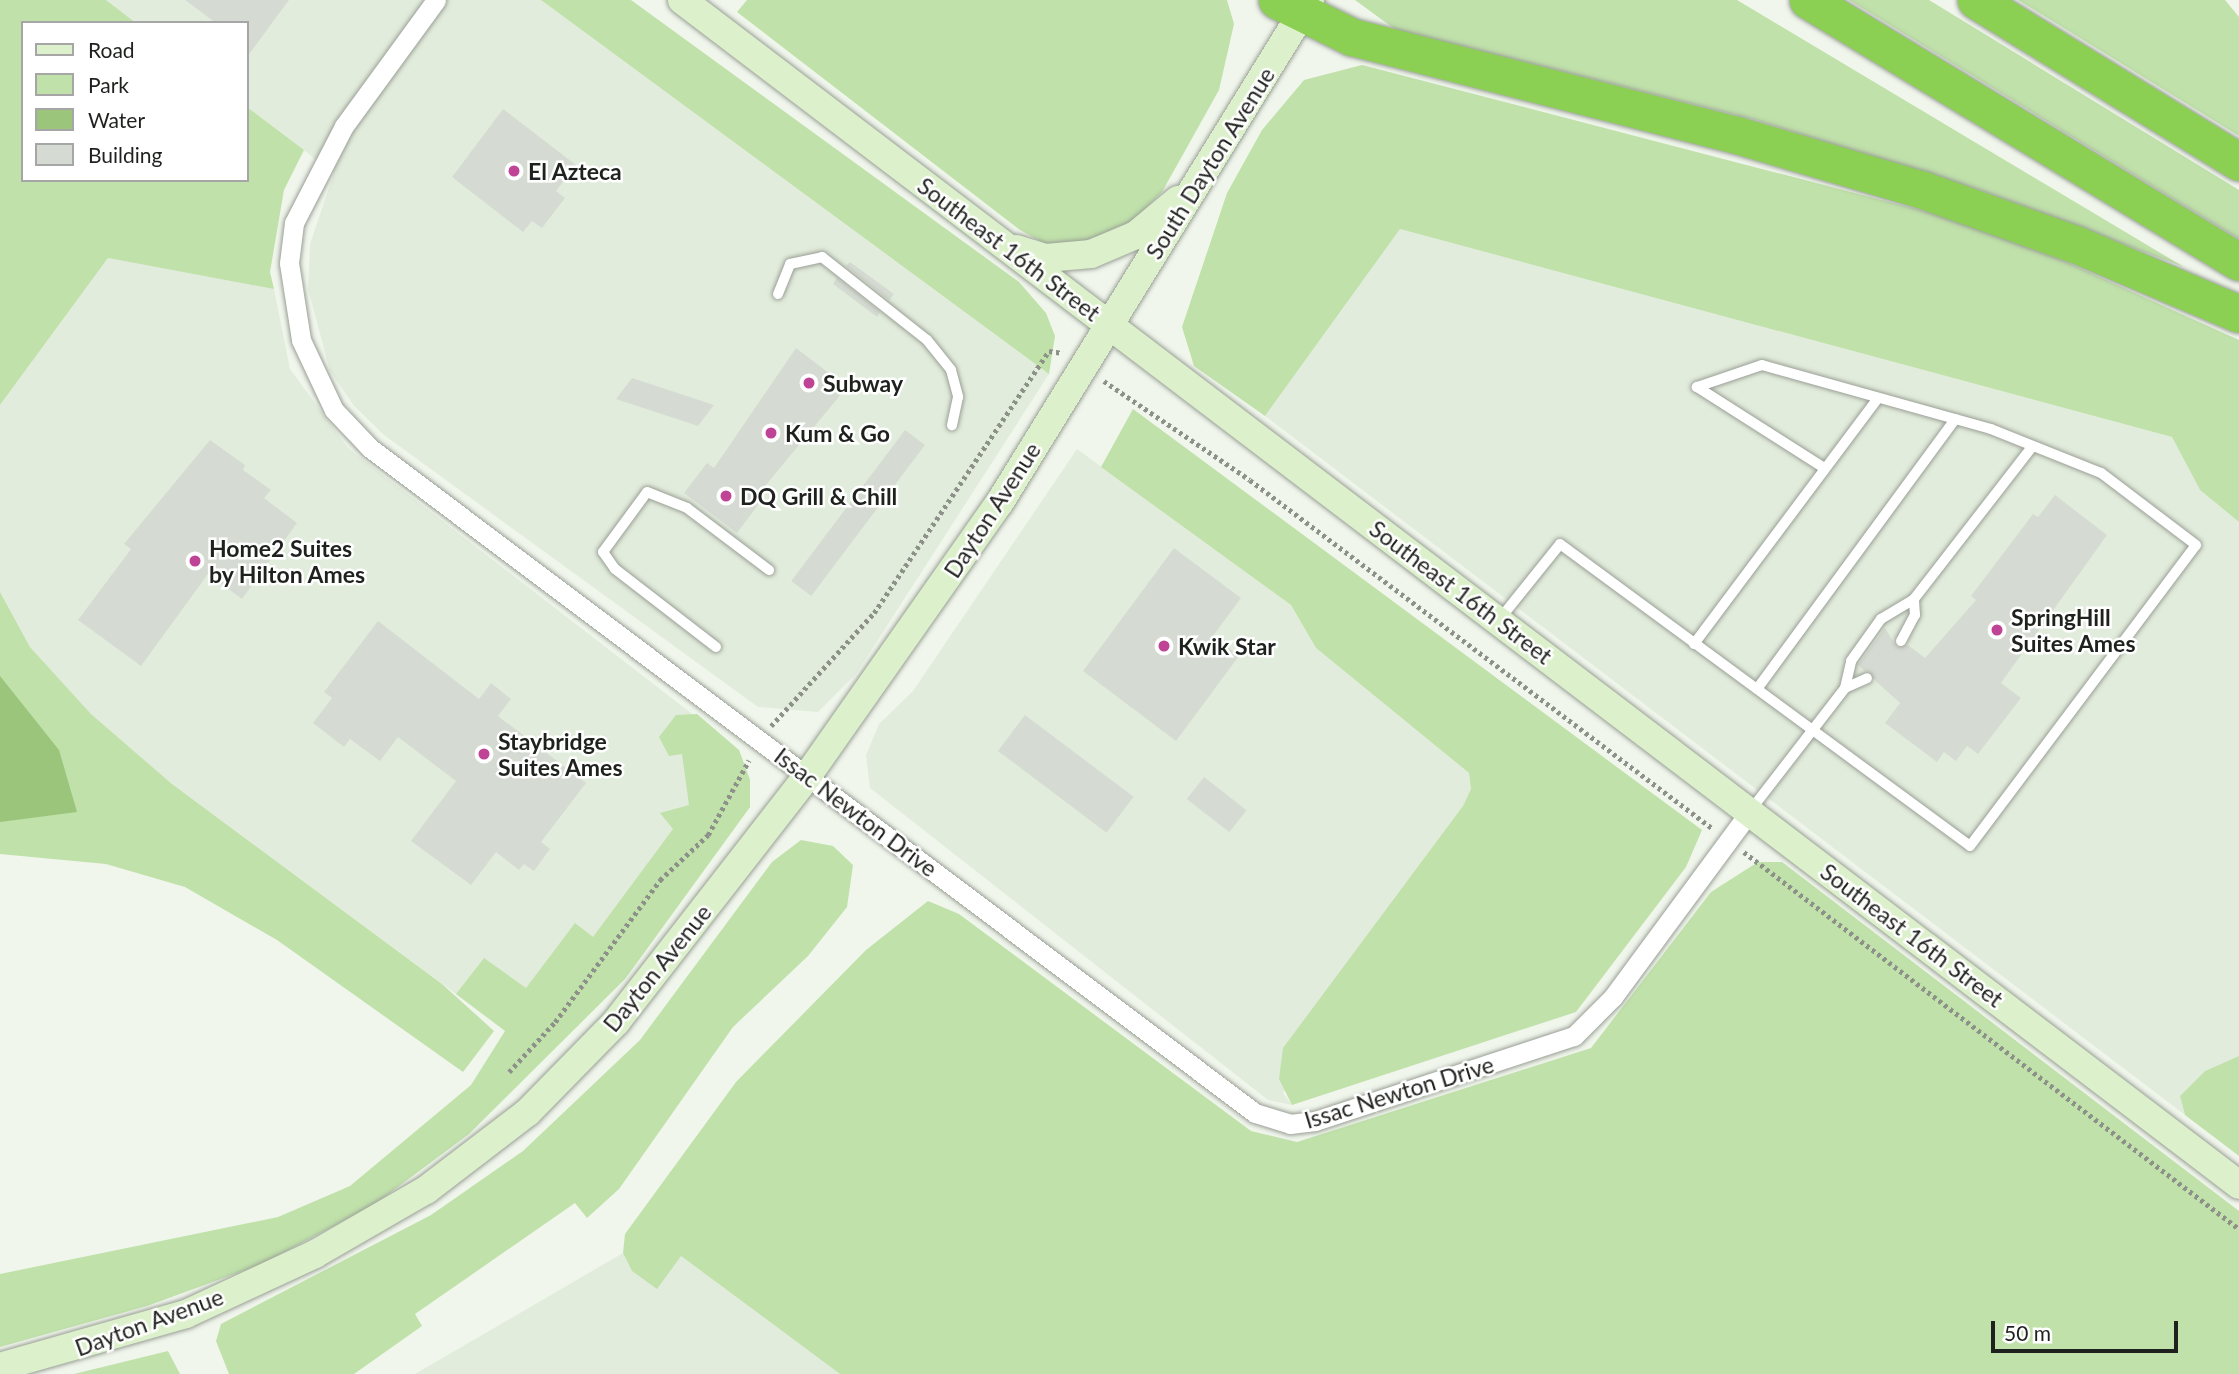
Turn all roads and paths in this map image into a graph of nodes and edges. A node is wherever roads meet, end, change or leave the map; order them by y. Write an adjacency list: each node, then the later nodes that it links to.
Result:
1 (436, 0): 32 (street, Issac Newton Drive)
2 (682, 0): 8 (main road, Southeast 16th Street)
3 (1808, 0): 9 (highway)
4 (1976, 0): 6 (highway)
5 (1296, 5): 7 (main road, South Dayton Avenue); 11 (highway)
6 (2239, 162)
7 (1204, 173): 8 (main road); 12 (main road, South Dayton Avenue)
8 (999, 241): 12 (main road, Southeast 16th Street)
9 (2239, 262)
10 (778, 294): 17 (lane)
11 (2239, 314)
12 (1110, 326): 22 (main road, Southeast 16th Street); 32 (main road, Dayton Avenue)
13 (1055, 347): 29 (path)
14 (1878, 398): 16 (lane); 19 (lane); 19 (lane)
15 (1130, 399): 34 (path)
16 (1955, 419): 18 (lane); 28 (lane)
17 (952, 425)
18 (2032, 447): 21 (lane); 30 (lane)
19 (1824, 468): 24 (lane)
20 (769, 570): 25 (lane)
21 (1914, 599): 23 (lane); 27 (lane)
22 (1498, 620): 24 (lane); 33 (main road, Southeast 16th Street)
23 (1901, 640)
24 (1694, 644): 28 (lane)
25 (716, 647)
26 (1867, 678): 27 (lane)
27 (1845, 688): 30 (lane)
28 (1758, 689): 30 (lane)
29 (778, 717)
30 (1812, 730): 33 (lane)
31 (746, 763): 36 (path)
32 (808, 775): 33 (street, Issac Newton Drive); 39 (main road, Dayton Avenue)
33 (1750, 811): 37 (main road, Southeast 16th Street)
34 (1702, 820)
35 (1758, 862): 38 (path)
36 (509, 1072)
37 (2239, 1185)
38 (2239, 1229)
39 (0, 1367)

